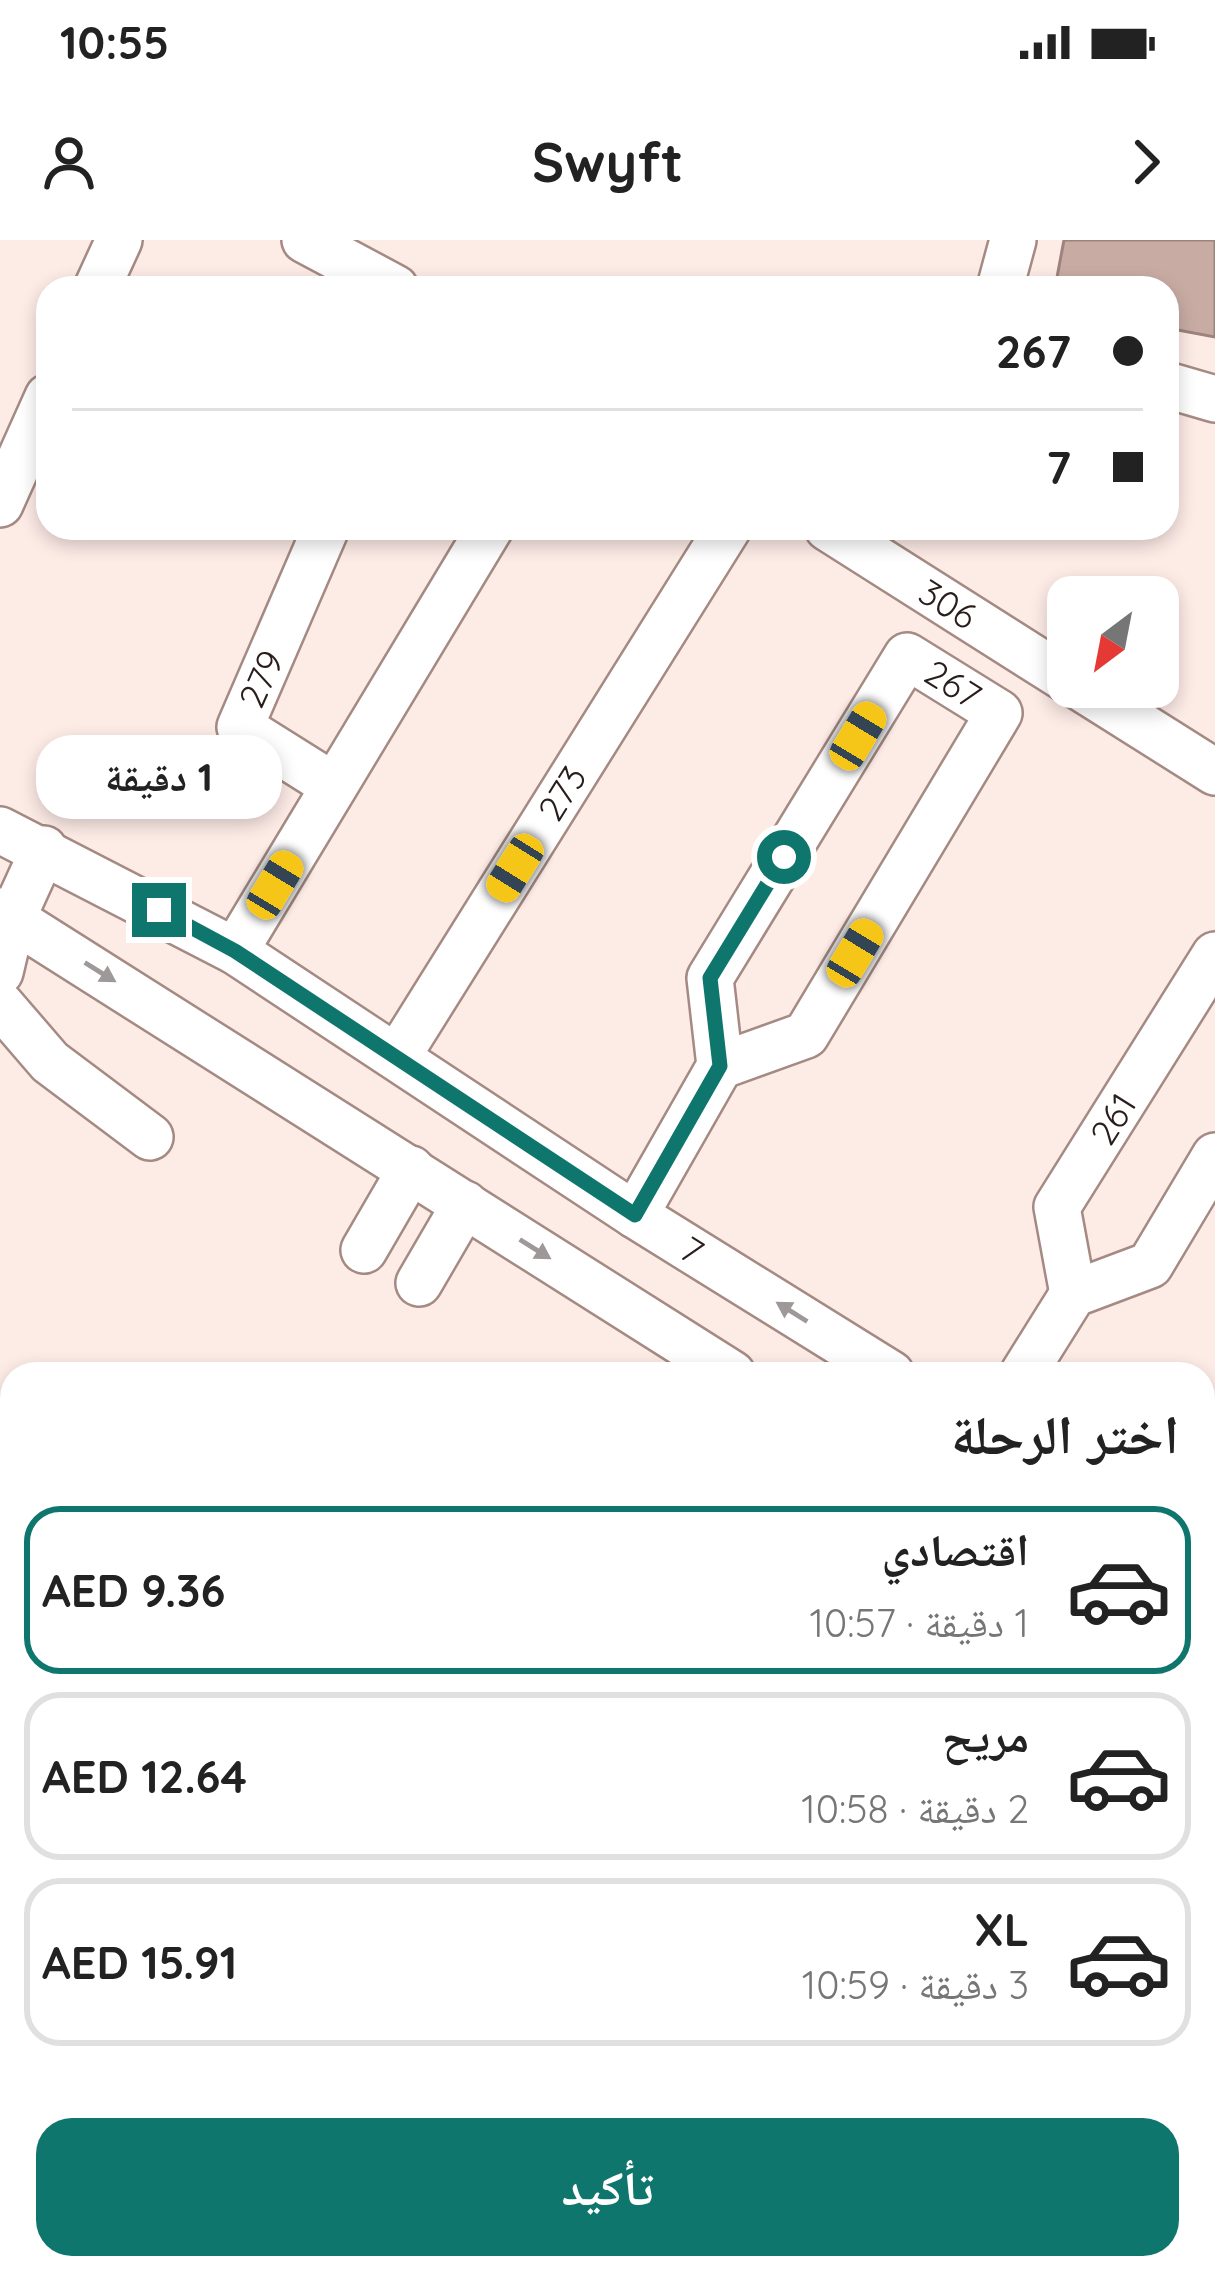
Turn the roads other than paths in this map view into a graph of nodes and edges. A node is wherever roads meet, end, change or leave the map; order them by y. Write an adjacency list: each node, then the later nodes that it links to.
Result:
1 (119, 240): 4 (street)
2 (304, 240): 5 (street)
3 (1013, 240): 6 (street)
4 (102, 276)
5 (372, 276)
6 (1003, 276)
7 (1179, 388): 8 (street)
8 (1215, 398)
9 (36, 424): 10 (street)
10 (0, 503)
11 (321, 540): 18 (street, 279)
12 (483, 540): 18 (street)
13 (721, 540): 26 (street, 273)
14 (847, 540): 15 (street, 306)
15 (1047, 667)
16 (1113, 708): 17 (street)
17 (1215, 772)
18 (334, 786): 22 (street)
19 (0, 830): 20 (street, 7)
20 (44, 849): 21 (street); 22 (street, 7)
21 (7, 914): 24 (street); 30 (street, one-way to 30)
22 (235, 951): 26 (street, 7)
23 (1215, 955): 35 (street, 261)
24 (0, 972)
25 (0, 1004): 28 (street)
26 (397, 1058): 32 (street, 7)
27 (720, 1066): 27 (street, 267); 32 (street)
28 (150, 1137)
29 (1215, 1156): 35 (street)
30 (411, 1169): 31 (street); 33 (street)
31 (465, 1204): 34 (street); 36 (street, one-way to 36)
32 (635, 1215): 37 (street, 7, one-way to 32)
33 (364, 1250)
34 (419, 1283)
35 (1073, 1294): 38 (street)
36 (713, 1362)
37 (872, 1362)
38 (1030, 1362)

